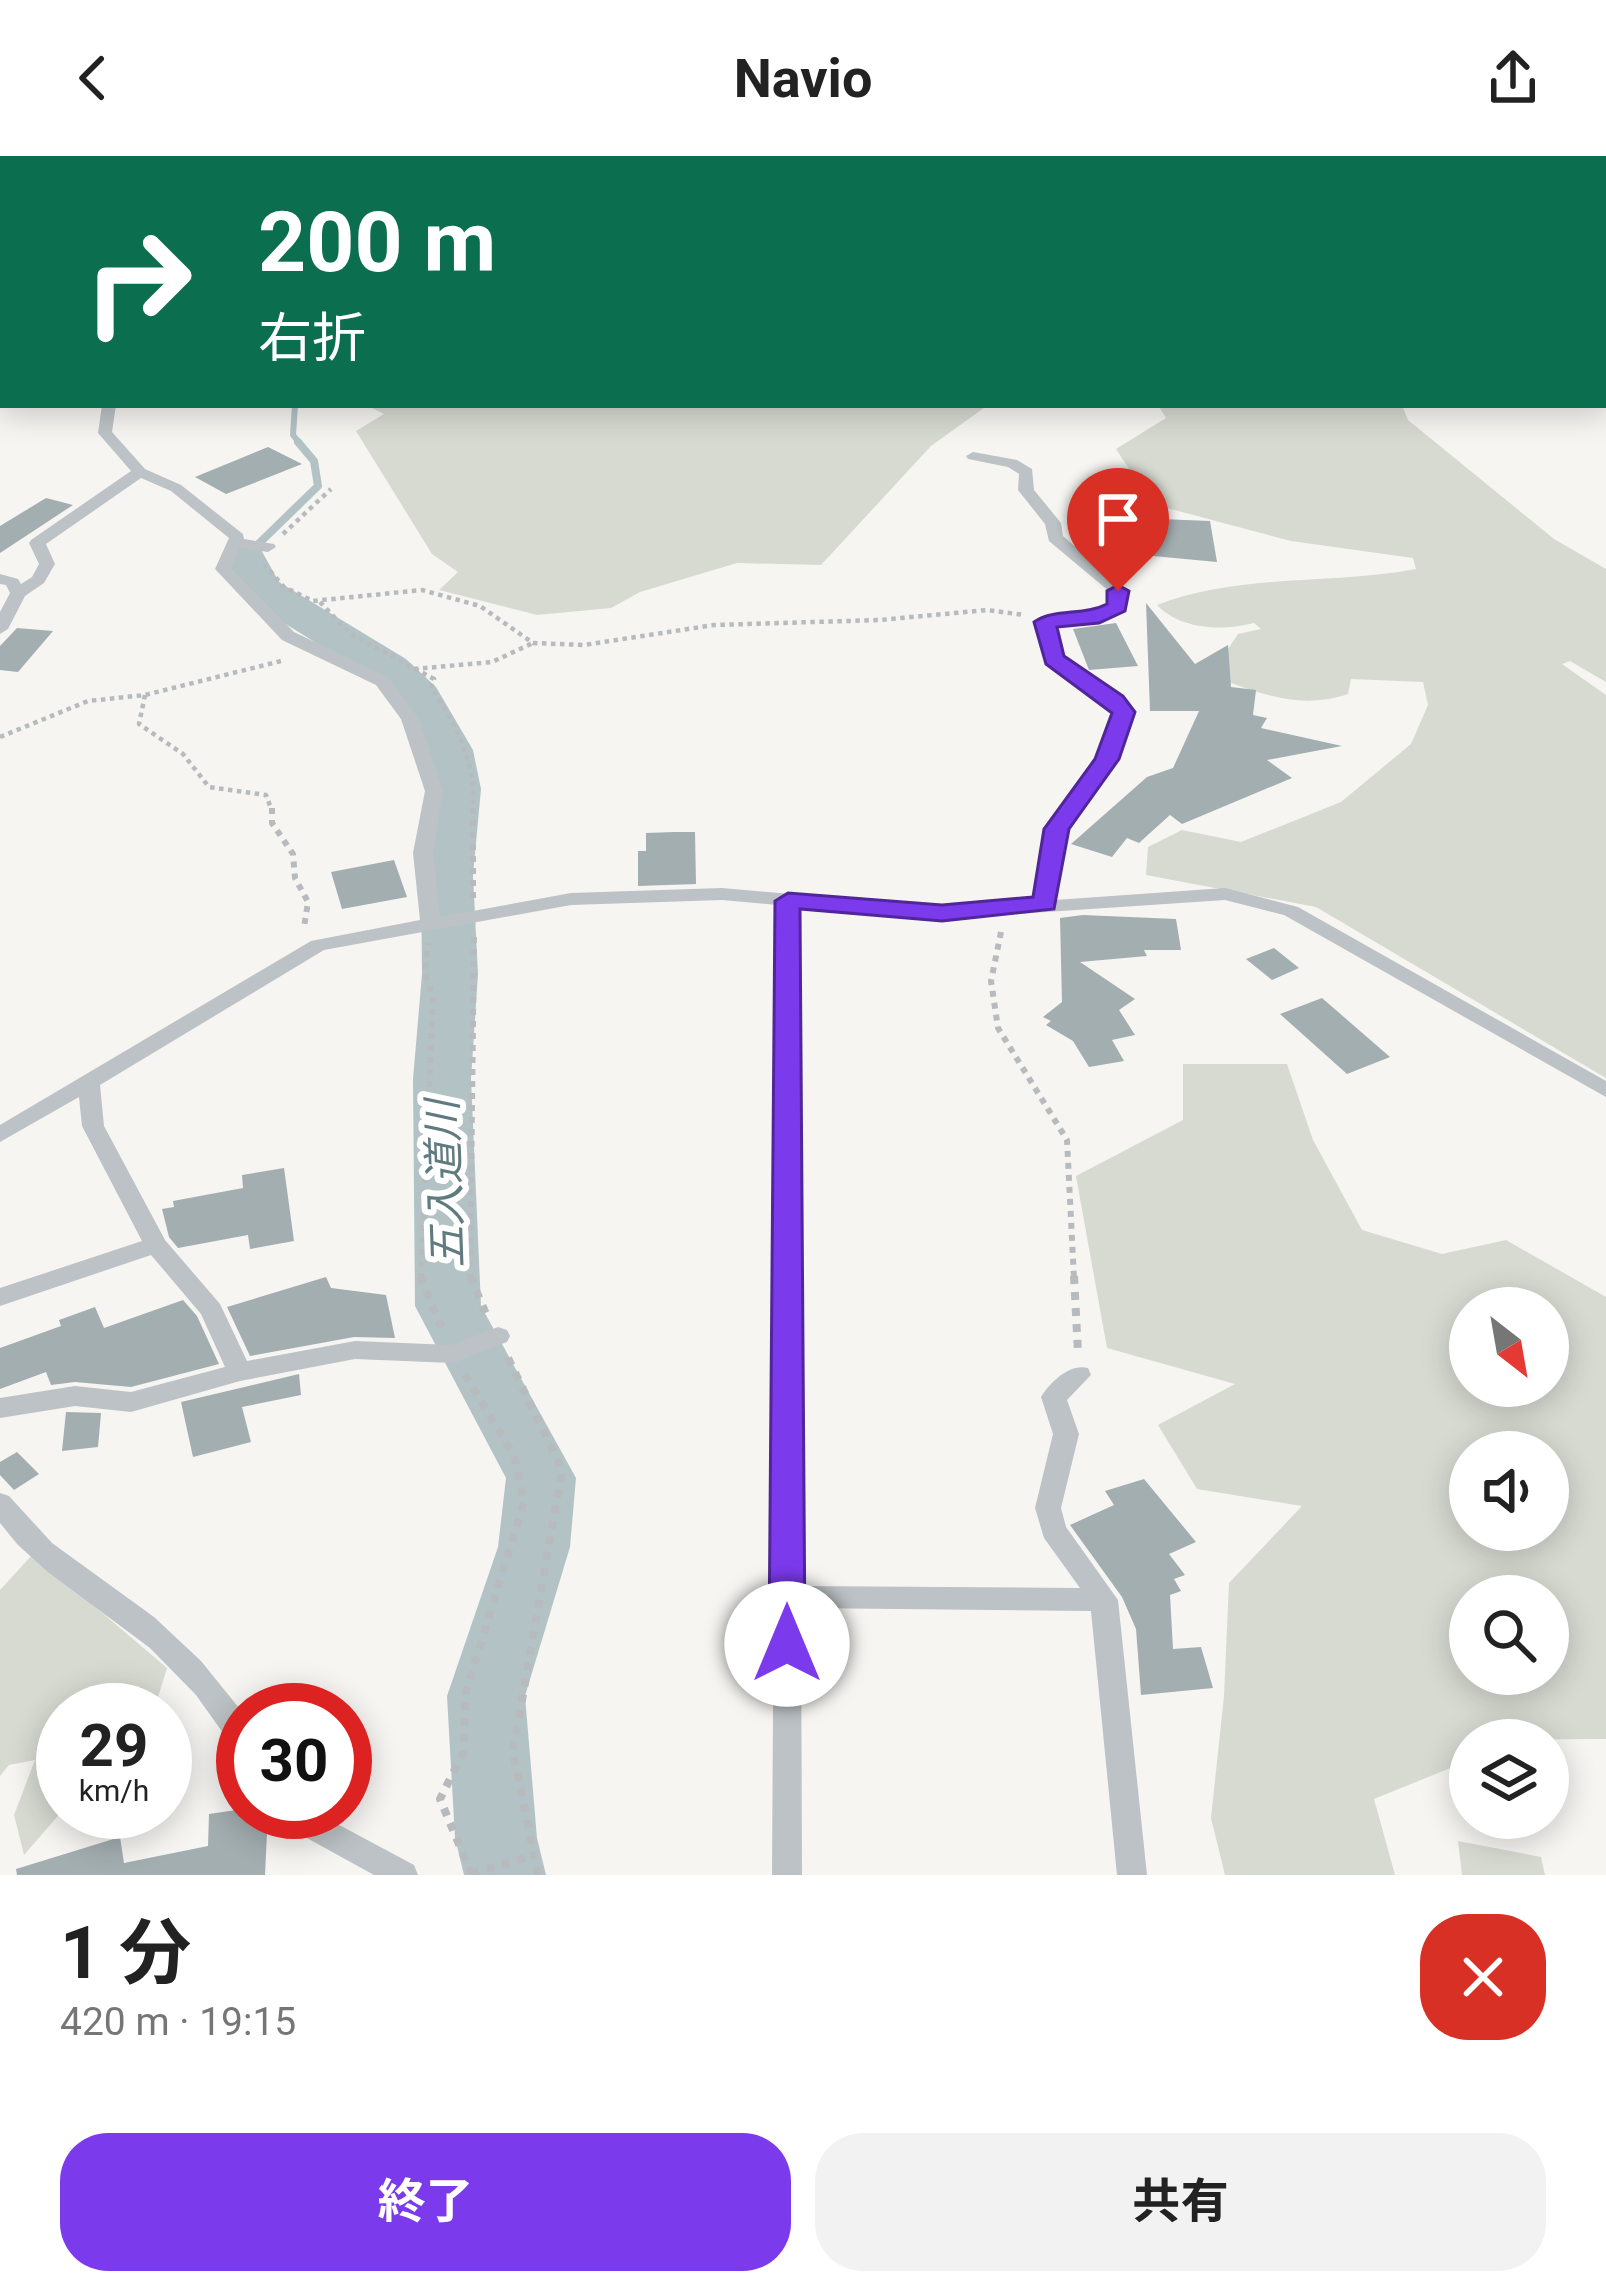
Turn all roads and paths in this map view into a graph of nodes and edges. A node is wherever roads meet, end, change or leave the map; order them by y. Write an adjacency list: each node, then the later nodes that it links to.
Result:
1 (109, 408): 3 (street)
2 (973, 456): 9 (street)
3 (140, 472): 5 (street); 8 (street)
4 (331, 489): 6 (path)
5 (234, 543): 6 (street); 12 (street)
6 (268, 548): 11 (path)
7 (0, 579): 8 (street)
8 (18, 592): 10 (street)
9 (1045, 622): 11 (path); 17 (street)
10 (0, 629)
11 (533, 643): 13 (path)
12 (318, 650): 14 (path); 20 (street)
13 (415, 668)
14 (146, 695): 15 (path); 21 (path)
15 (0, 736)
16 (788, 901): 18 (street); 19 (street); 33 (street)
17 (1045, 904): 18 (street); 23 (street)
18 (1006, 907): 30 (path)
19 (474, 914): 20 (street); 27 (path)
20 (430, 921): 21 (street); 28 (path)
21 (318, 945): 22 (street)
22 (89, 1082): 24 (street); 25 (street)
23 (1606, 1090)
24 (0, 1135)
25 (156, 1245): 26 (street); 29 (street)
26 (0, 1298)
27 (498, 1336): 28 (street); 37 (path)
28 (453, 1354): 29 (street); 38 (path)
29 (240, 1372): 31 (street)
30 (1079, 1375): 34 (street)
31 (0, 1408)
32 (0, 1503): 35 (street)
33 (787, 1598): 34 (street); 41 (street)
34 (1104, 1600): 42 (street)
35 (216, 1697)
36 (337, 1839): 39 (street)
37 (534, 1856): 38 (path); 40 (path)
38 (469, 1874)
39 (403, 1875)
40 (538, 1875)
41 (787, 1875)
42 (1132, 1875)

